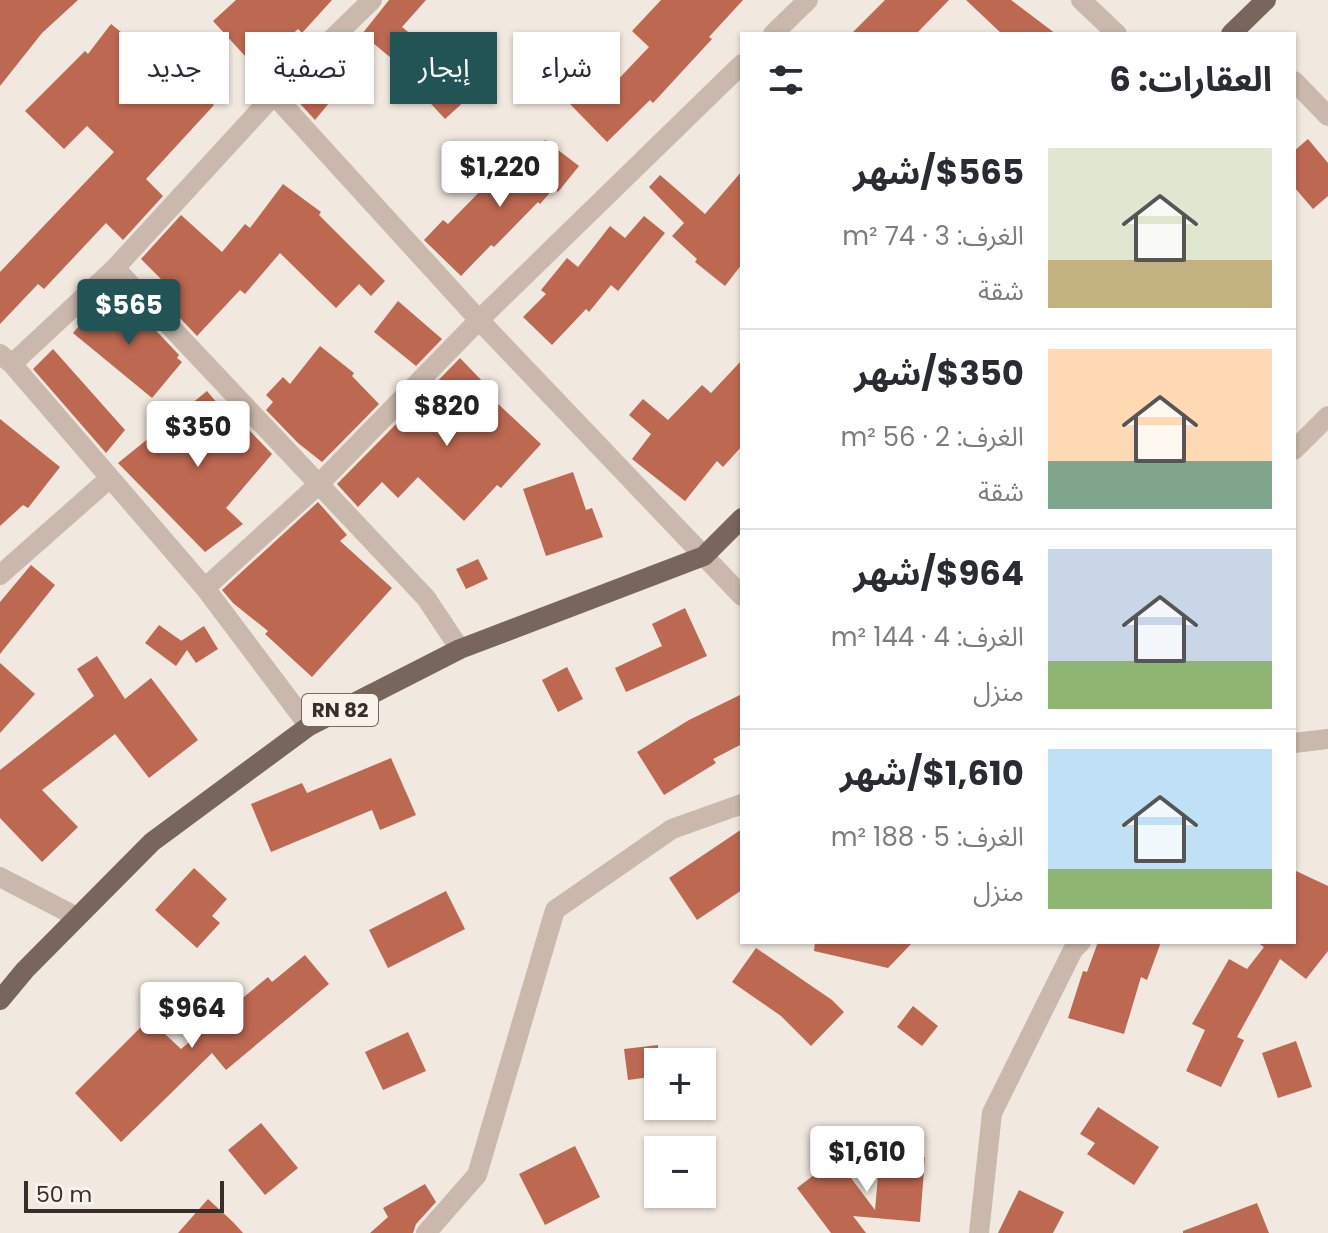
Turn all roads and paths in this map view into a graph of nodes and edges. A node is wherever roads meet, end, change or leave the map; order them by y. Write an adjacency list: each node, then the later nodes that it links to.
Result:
1 (372, 0): 6 (street)
2 (808, 0): 7 (street)
3 (1081, 0): 8 (street)
4 (1266, 0): 5 (main road)
5 (1240, 31)
6 (339, 32)
7 (775, 32)
8 (1115, 32)
9 (740, 66): 15 (street)
10 (1296, 83): 13 (street)
11 (266, 104): 14 (street)
12 (282, 104): 15 (street)
13 (1328, 116)
14 (115, 268): 16 (street); 20 (street)
15 (479, 320): 20 (street); 22 (street)
16 (6, 359): 19 (street)
17 (1328, 416): 18 (street)
18 (1296, 448)
19 (110, 478): 23 (street); 24 (street)
20 (319, 484): 24 (street); 26 (street)
21 (740, 520): 22 (main road, RN 82)
22 (704, 556): 25 (street); 26 (main road, RN 82)
23 (0, 575)
24 (205, 588): 27 (street)
25 (740, 594)
26 (460, 649): 27 (main road, RN 82)
27 (309, 726): 32 (main road, RN 82)
28 (1328, 739): 29 (street)
29 (1296, 743)
30 (740, 805): 35 (street)
31 (0, 877): 32 (street)
32 (77, 917): 34 (main road, RN 82)
33 (1079, 944): 36 (street)
34 (0, 1000)
35 (426, 1233)
36 (979, 1233)

